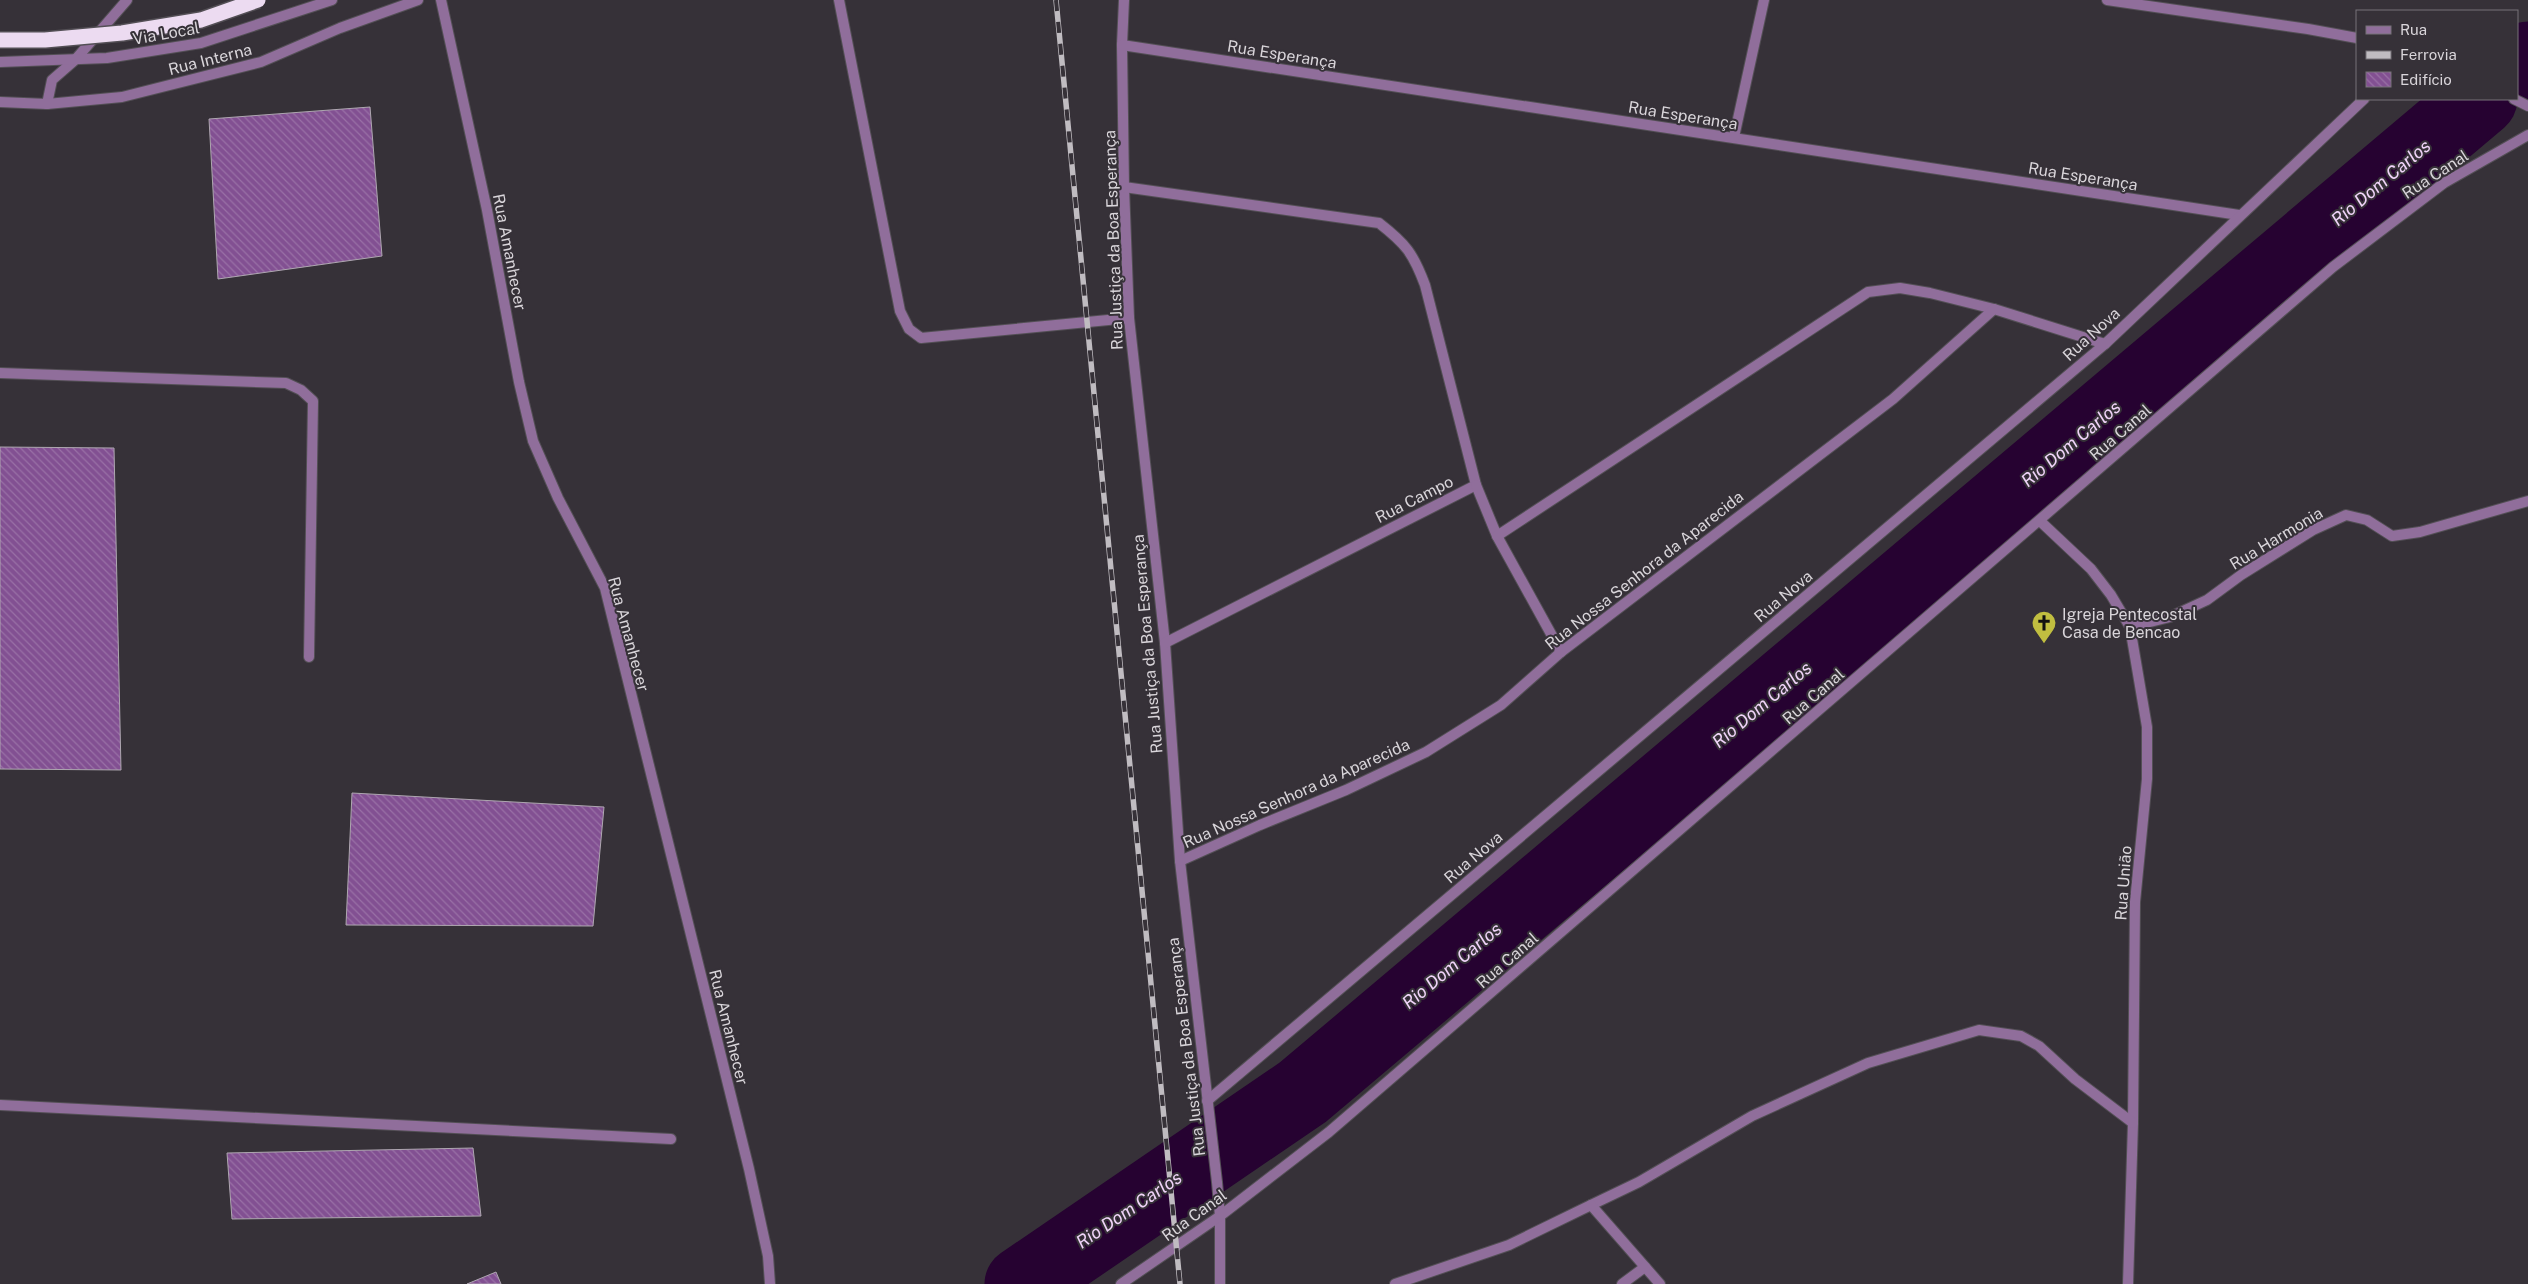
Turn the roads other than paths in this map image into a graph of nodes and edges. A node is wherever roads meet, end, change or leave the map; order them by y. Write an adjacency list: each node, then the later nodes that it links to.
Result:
1 (127, 0): 13 (street)
2 (258, 0): 11 (highway, bridge)
3 (332, 0): 13 (street, Via Local)
4 (418, 0): 17 (street, Rua Interna)
5 (441, 0): 42 (street, Rua Amanhecer)
6 (840, 0): 23 (street)
7 (1124, 0): 12 (street, Rua Justiça da Boa Esperança)
8 (1764, 0): 19 (street)
9 (2107, 0): 10 (street)
10 (2356, 38)
11 (0, 40)
12 (1122, 45): 19 (street, Rua Esperança); 20 (street, Rua Justiça da Boa Esperança)
13 (75, 60): 14 (street, Via Local); 17 (street)
14 (0, 62)
15 (2363, 100): 21 (street, Rua Nova)
16 (0, 102): 17 (street, Rua Interna)
17 (47, 104)
18 (2528, 135): 28 (street, Rua Canal)
19 (1734, 138): 21 (street, Rua Esperança)
20 (1124, 187): 23 (street, Rua Justiça da Boa Esperança); 26 (street, Rua Campo)
21 (2239, 215): 24 (street, Rua Nova)
22 (1994, 309): 24 (street); 29 (street); 32 (street, Rua Nossa Senhora da Aparecida)
23 (1129, 318): 31 (street, Rua Justiça da Boa Esperança)
24 (2105, 344): 35 (street, Rua Nova)
25 (0, 373): 33 (street)
26 (1476, 485): 29 (street); 31 (street, Rua Campo)
27 (2528, 501): 30 (street, Rua Harmonia)
28 (2040, 521): 30 (street, Rua União); 40 (street, Rua Canal)
29 (1497, 536): 32 (street)
30 (2130, 627): 37 (street, Rua União)
31 (1165, 643): 34 (street, Rua Justiça da Boa Esperança)
32 (1561, 652): 34 (street, Rua Nossa Senhora da Aparecida)
33 (309, 658)
34 (1180, 861): 35 (street, Rua Justiça da Boa Esperança)
35 (1207, 1101): 40 (street, Rua Justiça da Boa Esperança)
36 (0, 1105): 38 (street)
37 (2133, 1123): 39 (street); 48 (street, Rua União)
38 (671, 1139)
39 (1591, 1205): 41 (street); 45 (street)
40 (1220, 1216): 43 (street, Rua Canal); 44 (street, Rua Justiça da Boa Esperança)
41 (1645, 1267): 46 (street); 47 (street)
42 (770, 1284)
43 (1121, 1284)
44 (1220, 1284)
45 (1395, 1284)
46 (1622, 1284)
47 (1660, 1284)
48 (2128, 1284)

